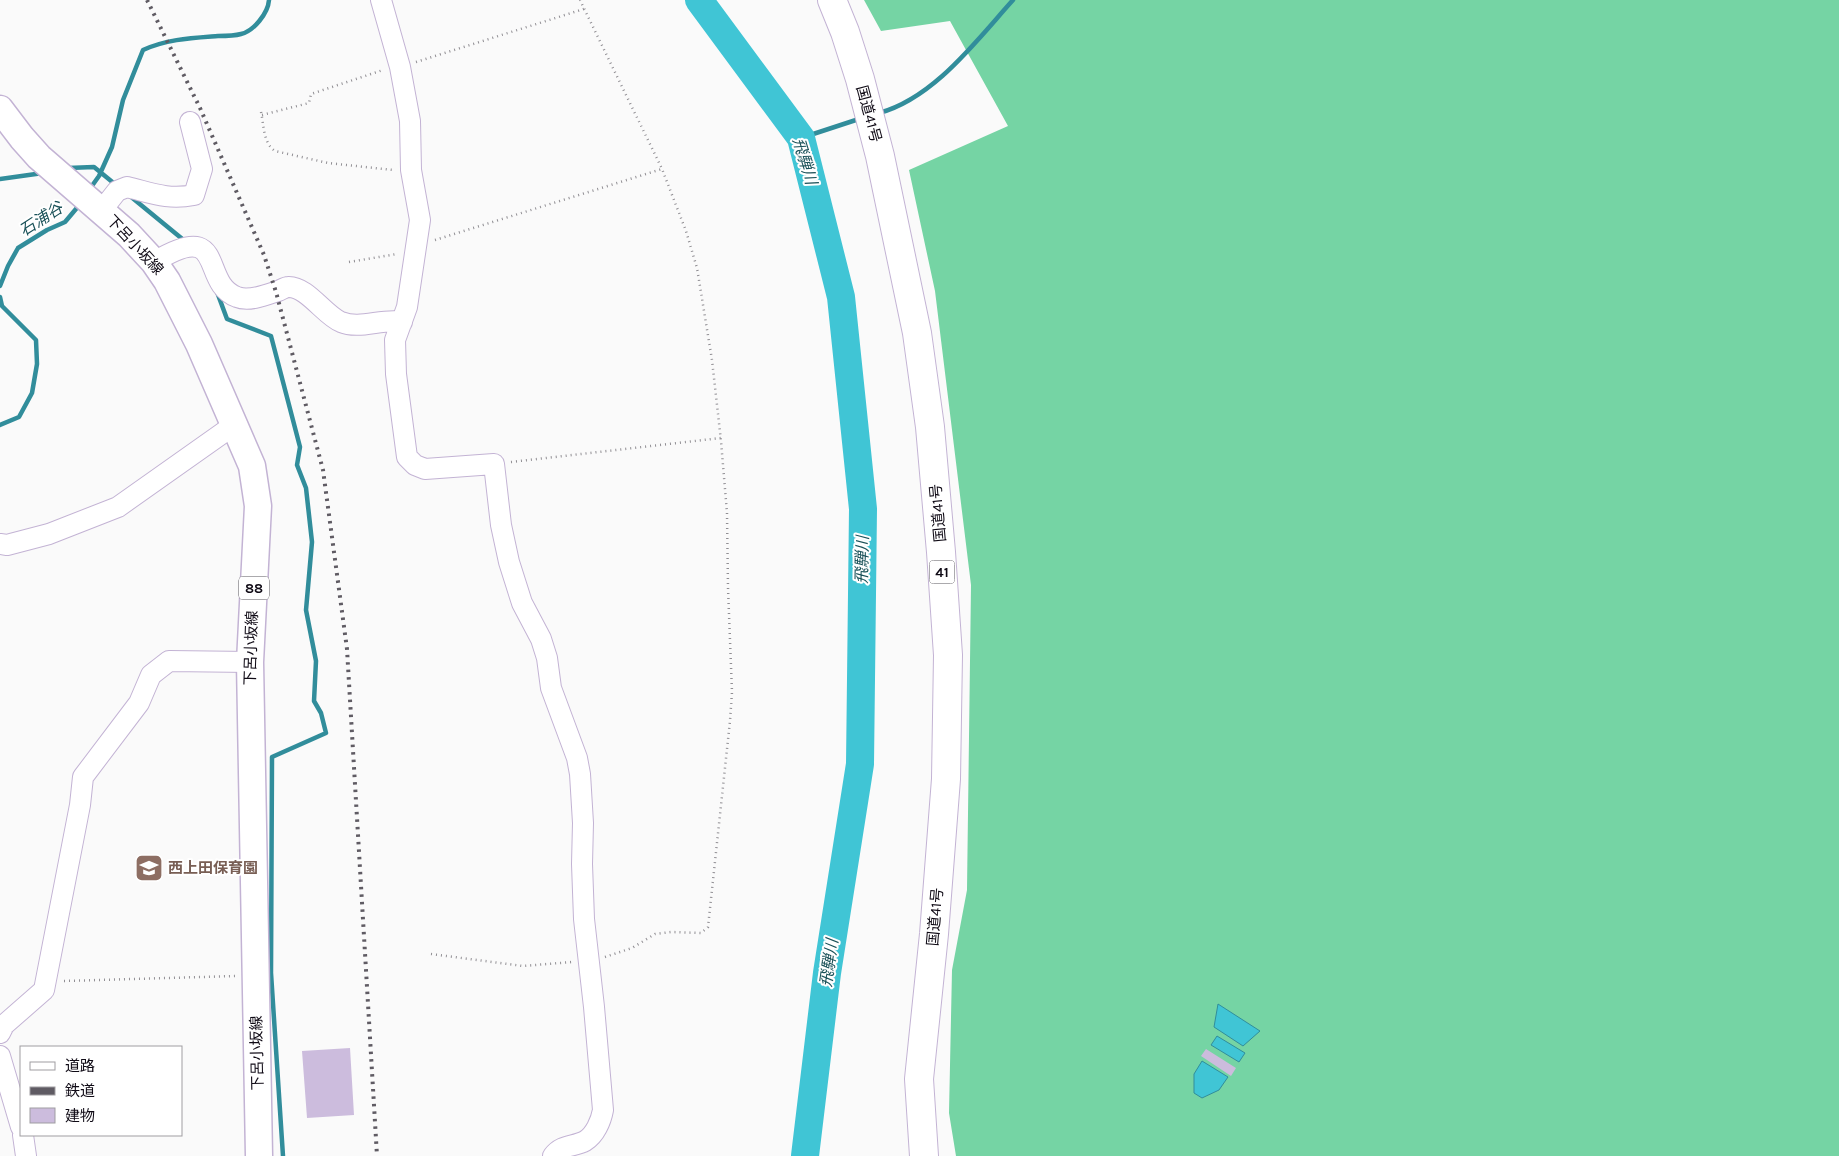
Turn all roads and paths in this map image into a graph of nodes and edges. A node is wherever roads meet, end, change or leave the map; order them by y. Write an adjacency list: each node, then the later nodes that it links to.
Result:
1 (381, 0): 5 (street)
2 (580, 0): 4 (path)
3 (832, 0): 31 (highway, 国道41号 / 41)
4 (584, 9): 5 (path); 8 (path)
5 (399, 66): 9 (street); 9 (path)
6 (0, 109): 10 (main road, 下呂小坂線 / 88)
7 (190, 122): 10 (street)
8 (662, 169): 11 (path); 16 (path)
9 (412, 173): 11 (street)
10 (102, 210): 12 (main road, 下呂小坂線 / 88)
11 (417, 248): 13 (path); 14 (street)
12 (154, 262): 14 (street); 15 (main road, 下呂小坂線 / 88)
13 (349, 262)
14 (402, 322): 17 (street)
15 (234, 425): 18 (street); 19 (main road, 下呂小坂線 / 88)
16 (721, 438): 17 (path); 21 (path)
17 (494, 464): 21 (street)
18 (0, 544)
19 (250, 662): 22 (main road, 下呂小坂線 / 88); 23 (street)
20 (431, 954): 21 (path)
21 (589, 960): 30 (street)
22 (255, 976): 23 (path); 29 (main road, 下呂小坂線 / 88)
23 (47, 981): 24 (street)
24 (0, 1033)
25 (0, 1056): 26 (street)
26 (20, 1124)
27 (23, 1136): 28 (street)
28 (26, 1156)
29 (259, 1156)
30 (553, 1156)
31 (924, 1156)

